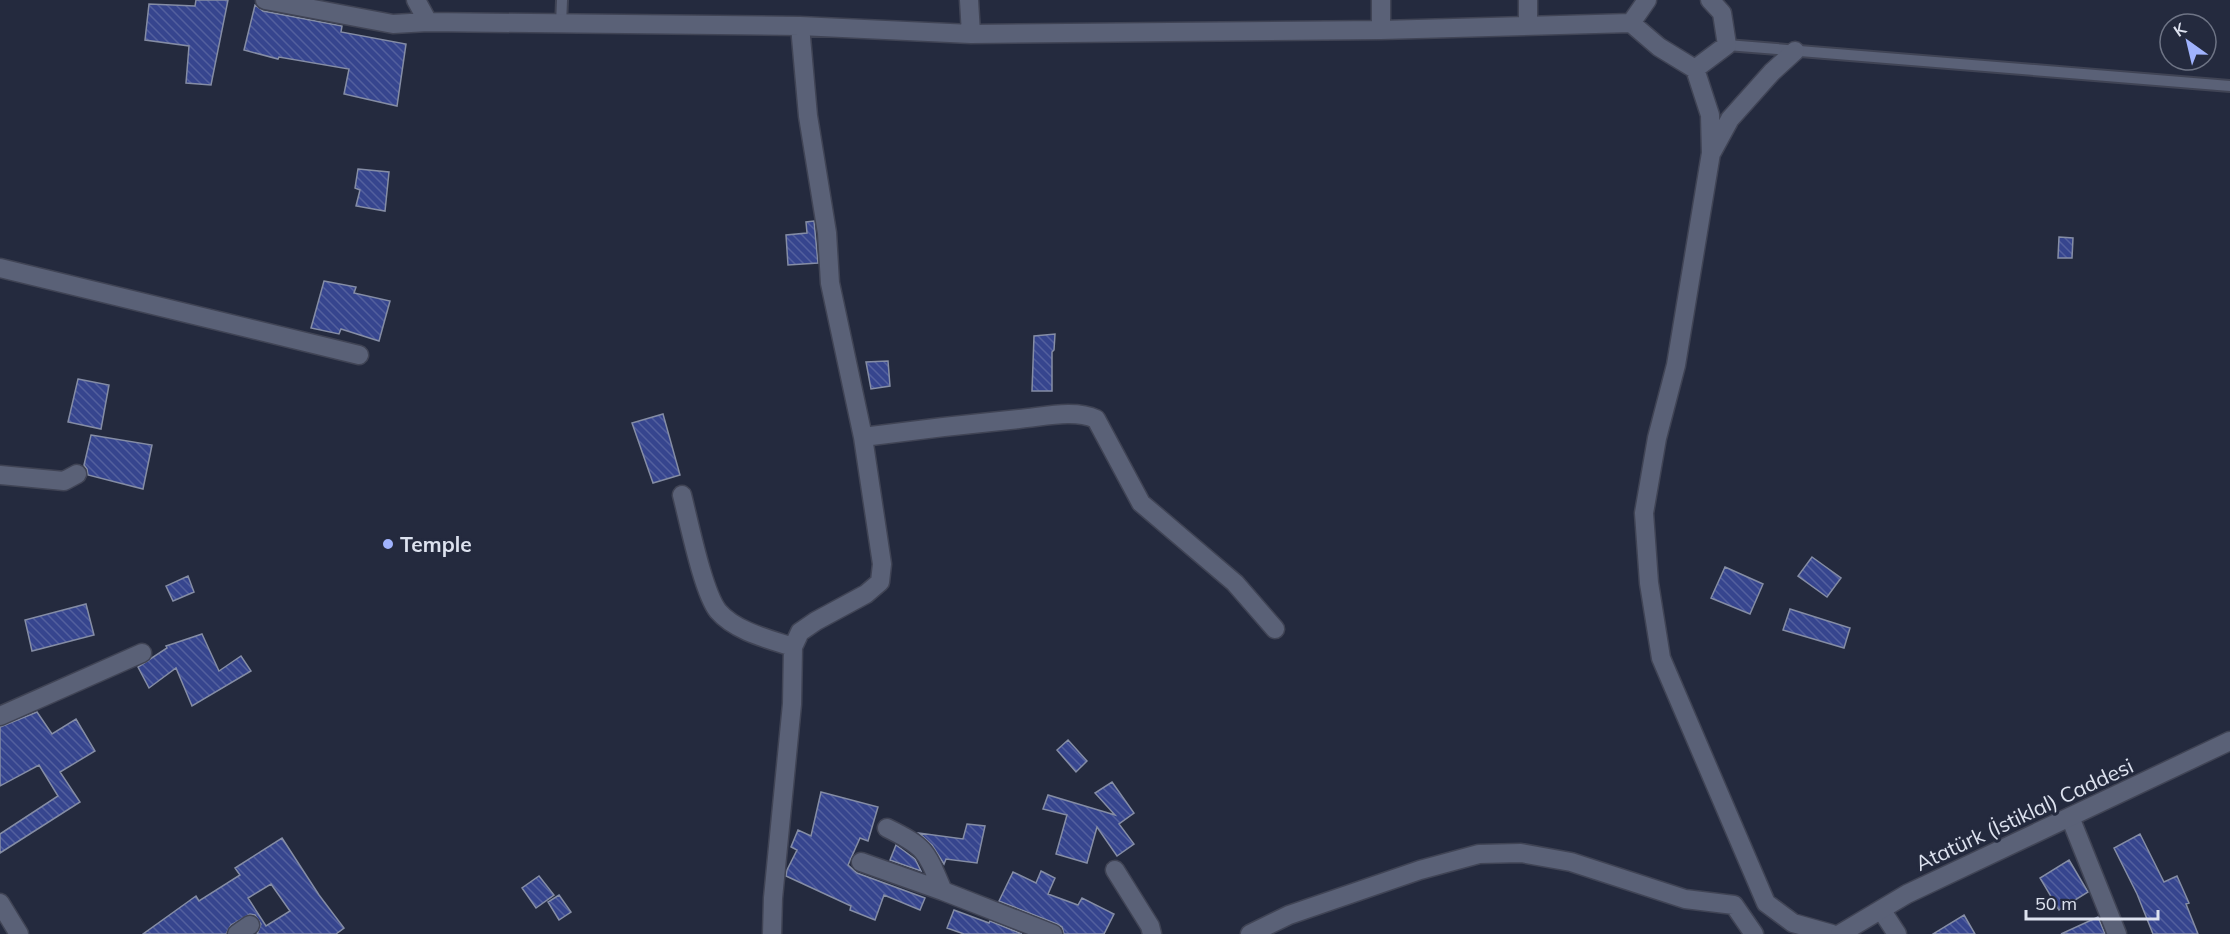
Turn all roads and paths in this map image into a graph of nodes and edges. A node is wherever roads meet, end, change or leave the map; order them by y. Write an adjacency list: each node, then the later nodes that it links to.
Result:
1 (265, 0): 9 (street)
2 (416, 0): 9 (street)
3 (562, 0): 11 (lane)
4 (969, 0): 15 (street)
5 (1381, 0): 14 (street)
6 (1528, 0): 13 (street)
7 (1647, 0): 10 (street)
8 (1710, 0): 16 (street)
9 (428, 22): 11 (street)
10 (1631, 23): 13 (street); 18 (street)
11 (561, 25): 12 (street)
12 (800, 26): 15 (street); 23 (street)
13 (1528, 26): 14 (street)
14 (1380, 30): 15 (street)
15 (971, 34)
16 (1726, 45): 17 (lane); 18 (street)
17 (1795, 51): 19 (lane); 20 (street)
18 (1695, 69): 20 (street)
19 (2230, 86)
20 (1711, 153): 45 (street)
21 (0, 268): 22 (street)
22 (359, 354)
23 (863, 437): 27 (street); 28 (street)
24 (0, 474): 25 (street)
25 (77, 474)
26 (682, 495): 28 (street)
27 (1275, 628)
28 (793, 647): 40 (street)
29 (142, 653): 30 (street)
30 (0, 716)
31 (2230, 741): 32 (street, Atatürk (İstiklal) Caddesi)
32 (2070, 817): 38 (street, Atatürk (İstiklal) Caddesi); 48 (street)
33 (886, 828): 36 (street)
34 (861, 862): 36 (street)
35 (1115, 870): 42 (street)
36 (943, 891): 41 (street)
37 (0, 903): 39 (street)
38 (1882, 911): 46 (street, Atatürk (İstiklal) Caddesi); 47 (street)
39 (19, 934)
40 (772, 934)
41 (1053, 934)
42 (1152, 934)
43 (1250, 934): 44 (street)
44 (1754, 934)
45 (1832, 934)
46 (1840, 934)
47 (1898, 934)
48 (2117, 934)

